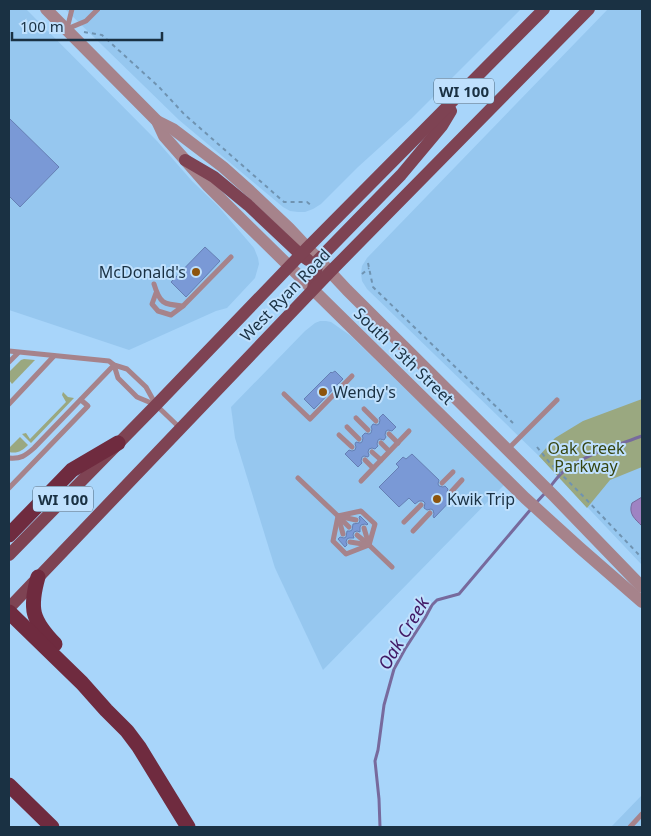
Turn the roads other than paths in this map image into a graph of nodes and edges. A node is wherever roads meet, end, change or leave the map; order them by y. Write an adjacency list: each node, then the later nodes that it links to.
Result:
1 (46, 9): 6 (street, South 13th Street)
2 (72, 9): 6 (lane)
3 (98, 9): 6 (lane)
4 (544, 9): 7 (main road, West Ryan Road / WI 100)
5 (589, 9): 14 (main road, West Ryan Road / WI 100)
6 (67, 29): 8 (street, South 13th Street)
7 (461, 94): 10 (main road, West Ryan Road / WI 100); 12 (main road)
8 (157, 121): 9 (street, South 13th Street); 10 (street, South 13th Street)
9 (185, 160): 10 (main road); 13 (street, South 13th Street)
10 (304, 252): 12 (street, South 13th Street); 13 (main road, West Ryan Road / WI 100)
11 (231, 257): 18 (lane)
12 (317, 263): 14 (street, South 13th Street); 16 (main road)
13 (290, 266): 16 (street, South 13th Street); 29 (main road, West Ryan Road / WI 100)
14 (330, 272): 16 (main road, West Ryan Road / WI 100); 44 (street, South 13th Street)
15 (154, 284): 17 (lane)
16 (313, 290): 34 (main road, West Ryan Road / WI 100); 75 (street, South 13th Street)
17 (157, 292): 18 (lane); 18 (lane)
18 (183, 306)
19 (9, 352): 20 (lane)
20 (18, 352): 21 (lane); 22 (lane)
21 (54, 356): 23 (lane); 28 (lane)
22 (9, 362)
23 (114, 365): 26 (lane); 29 (lane); 29 (lane)
24 (352, 376): 25 (lane)
25 (284, 394)
26 (81, 400): 47 (lane); 56 (lane)
27 (557, 400): 44 (lane)
28 (9, 404)
29 (156, 405): 34 (lane); 40 (main road, West Ryan Road / WI 100)
30 (364, 409): 32 (lane)
31 (356, 418): 35 (lane)
32 (376, 421)
33 (347, 427): 39 (lane)
34 (180, 428): 73 (main road, West Ryan Road / WI 100)
35 (368, 430)
36 (409, 431): 42 (lane)
37 (389, 434): 42 (lane)
38 (339, 435): 43 (lane)
39 (359, 439)
40 (118, 443): 67 (highway); 71 (main road, West Ryan Road / WI 100)
41 (381, 443): 45 (lane)
42 (398, 443): 45 (lane)
43 (352, 447)
44 (507, 450): 74 (street, South 13th Street)
45 (389, 451): 49 (lane)
46 (372, 452): 49 (lane)
47 (9, 458)
48 (365, 460): 50 (lane)
49 (381, 460): 50 (lane)
50 (373, 468): 54 (lane)
51 (453, 472): 55 (lane)
52 (298, 478): 60 (lane)
53 (462, 480): 57 (lane)
54 (361, 481)
55 (442, 484)
56 (9, 488)
57 (450, 492)
58 (421, 505): 62 (lane)
59 (430, 513): 65 (lane)
60 (338, 516): 61 (lane); 63 (lane); 66 (lane); 70 (lane); 70 (lane)
61 (356, 520)
62 (404, 522)
63 (349, 527)
64 (364, 528): 70 (lane)
65 (413, 531)
66 (342, 534)
67 (9, 535)
68 (357, 535): 70 (lane)
69 (350, 542): 70 (lane)
70 (369, 545): 72 (lane)
71 (9, 555)
72 (392, 567)
73 (38, 577): 76 (main road, West Ryan Road / WI 100); 78 (highway)
74 (642, 588)
75 (642, 602)
76 (9, 608)
77 (9, 612): 78 (highway)
78 (127, 731): 82 (highway)
79 (9, 785): 81 (highway)
80 (642, 816): 83 (lane)
81 (52, 827)
82 (188, 827)
83 (630, 827)

